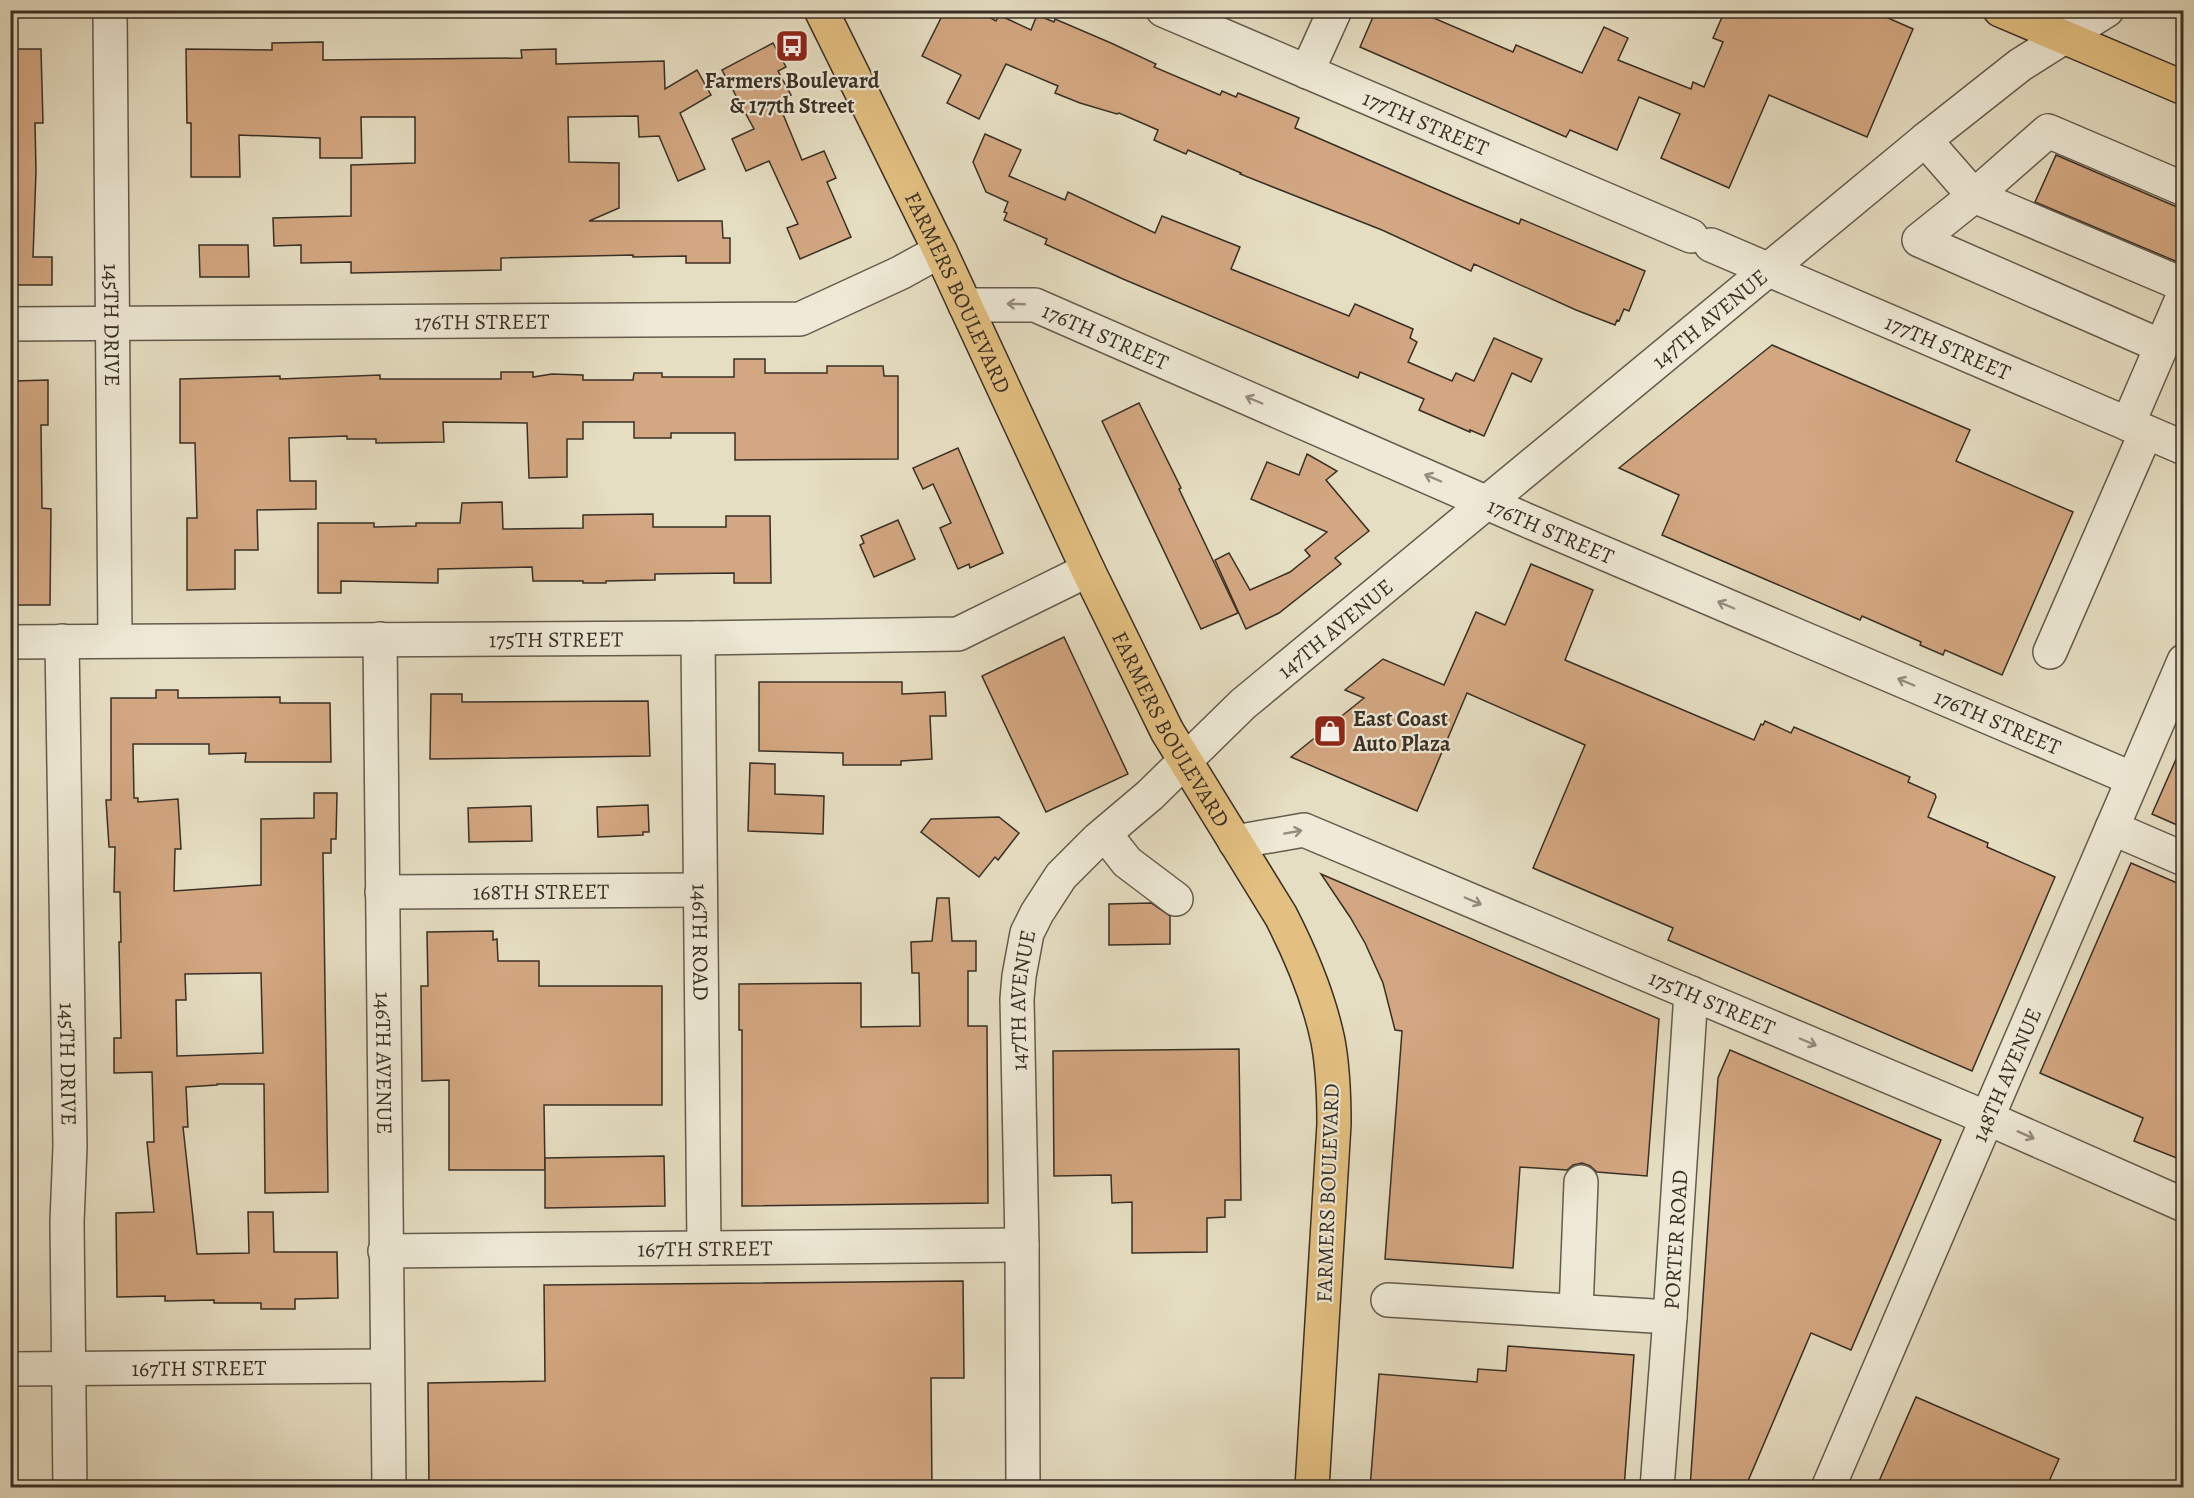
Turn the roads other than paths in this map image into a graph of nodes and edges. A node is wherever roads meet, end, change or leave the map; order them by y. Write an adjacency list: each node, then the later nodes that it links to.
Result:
1 (110, 10): 18 (street, 145TH DRIVE)
2 (821, 10): 13 (main road, FARMERS BOULEVARD)
3 (1163, 10): 8 (street, 177TH STREET)
4 (1335, 10): 8 (street)
5 (2000, 10): 7 (main road)
6 (2108, 10): 7 (street, 147TH AVENUE)
7 (2065, 38): 9 (main road); 10 (street, 147TH AVENUE)
8 (1307, 72): 14 (street, 177TH STREET)
9 (2184, 88)
10 (1925, 140): 12 (street); 14 (street, 147TH AVENUE)
11 (2184, 189): 12 (street)
12 (1974, 196): 15 (street); 20 (street)
13 (940, 251): 17 (main road, FARMERS BOULEVARD); 18 (street, 176TH STREET)
14 (1768, 269): 21 (street, 177TH STREET); 23 (street, 147TH AVENUE)
15 (2184, 285)
16 (2184, 294): 20 (street)
17 (965, 305): 23 (street, 176TH STREET, one-way to 17); 24 (main road, FARMERS BOULEVARD)
18 (112, 323): 19 (street, 176TH STREET); 27 (street, 145TH DRIVE)
19 (10, 324)
20 (2161, 346): 21 (street)
21 (2137, 428): 22 (street, 177TH STREET); 30 (street)
22 (2184, 448)
23 (1486, 502): 32 (street, 147TH AVENUE); 33 (street, 176TH STREET, one-way to 23)
24 (1088, 570): 25 (street, 175TH STREET); 32 (main road, FARMERS BOULEVARD)
25 (698, 638): 26 (street, 175TH STREET); 38 (street, 146TH ROAD)
26 (380, 639): 27 (street, 175TH STREET); 39 (street, 146TH AVENUE)
27 (115, 640): 28 (street, 175TH STREET)
28 (62, 641): 29 (street, 175TH STREET); 52 (street, 145TH DRIVE)
29 (10, 642)
30 (2050, 652)
31 (2182, 667): 33 (street, 148TH AVENUE)
32 (1184, 760): 35 (street, 147TH AVENUE); 36 (main road, FARMERS BOULEVARD)
33 (2133, 779): 34 (street, 148TH AVENUE)
34 (2112, 828): 37 (street); 42 (street, 148TH AVENUE)
35 (1105, 834): 40 (street); 45 (street, 147TH AVENUE)
36 (1235, 842): 41 (street, 175TH STREET, one-way to 41); 57 (main road, FARMERS BOULEVARD)
37 (2184, 859)
38 (700, 890): 39 (street, 168TH STREET); 46 (street, 146TH ROAD)
39 (382, 892): 47 (street, 146TH AVENUE)
40 (1176, 899)
41 (1691, 993): 42 (street, 175TH STREET, one-way to 42); 50 (street, PORTER ROAD)
42 (1987, 1118): 44 (street, 175TH STREET, one-way to 44); 59 (street, 148TH AVENUE)
43 (1581, 1182): 49 (street)
44 (2184, 1205)
45 (1022, 1245): 46 (street, 167TH STREET); 56 (street, 147TH AVENUE)
46 (704, 1248): 47 (street, 167TH STREET)
47 (386, 1251): 51 (street, 146TH AVENUE)
48 (1388, 1300): 49 (street)
49 (1576, 1311): 50 (street)
50 (1670, 1317): 58 (street, PORTER ROAD)
51 (387, 1366): 52 (street, 167TH STREET); 55 (street, 146TH AVENUE)
52 (69, 1368): 53 (street, 167TH STREET); 54 (street, 145TH DRIVE)
53 (10, 1369)
54 (70, 1488)
55 (389, 1488)
56 (1023, 1488)
57 (1312, 1488)
58 (1657, 1488)
59 (1828, 1488)

